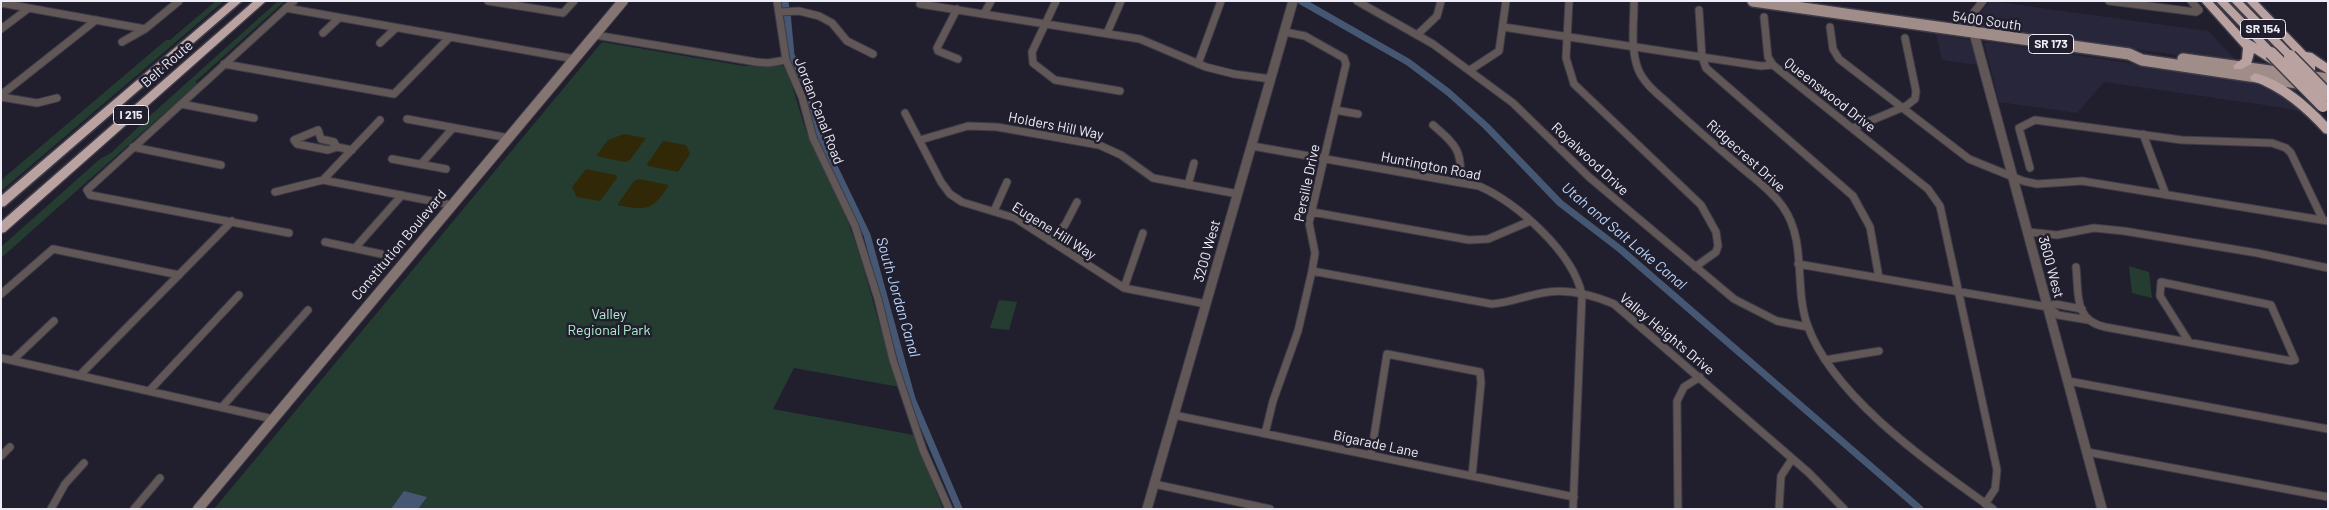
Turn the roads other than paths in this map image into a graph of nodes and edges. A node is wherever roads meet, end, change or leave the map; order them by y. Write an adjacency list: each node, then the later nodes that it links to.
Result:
1 (179, 1): 44 (street)
2 (237, 1): 116 (highway, Belt Route / I 215)
3 (261, 1): 123 (highway, Belt Route / I 215)
4 (294, 1): 31 (street)
5 (488, 1): 29 (street)
6 (574, 1): 29 (street)
7 (623, 1): 49 (main road, Constitution Boulevard)
8 (777, 1): 34 (street, Jordan Canal Road)
9 (922, 1): 32 (street)
10 (991, 1): 35 (street)
11 (1056, 1): 39 (street)
12 (1121, 1): 47 (street)
13 (1221, 1): 66 (street)
14 (1293, 1): 45 (street, 3200 West)
15 (1441, 1): 50 (street)
16 (1506, 1): 40 (street)
17 (1569, 1): 52 (street)
18 (1634, 1): 57 (street, Ridgecrest Drive)
19 (1753, 1): 48 (main road, 5400 South / SR 173)
20 (1982, 1): 48 (street)
21 (2109, 1): 22 (street)
22 (2191, 1)
23 (2206, 1): 54 (highway)
24 (2221, 1): 75 (highway, SR 154, bridge)
25 (2236, 1): 75 (highway, SR 154, bridge)
26 (2251, 1): 58 (highway)
27 (1359, 2): 50 (street, Royalwood Drive)
28 (1, 3): 30 (street)
29 (508, 3)
30 (29, 8): 38 (street); 43 (street)
31 (286, 8): 37 (street); 65 (street)
32 (957, 9): 35 (street); 64 (street)
33 (1699, 10): 61 (street)
34 (779, 12): 59 (street); 63 (street, Jordan Canal Road)
35 (984, 14): 39 (street)
36 (1764, 17): 67 (street)
37 (339, 18): 42 (street); 46 (street)
38 (96, 20): 44 (street); 77 (street)
39 (1045, 23): 47 (street); 76 (street)
40 (1503, 27): 52 (street, Queenswood Drive); 69 (street)
41 (1830, 27): 81 (street)
42 (396, 28): 51 (street); 56 (street)
43 (1, 29)
44 (145, 29): 55 (street)
45 (1284, 32): 73 (street, 3200 West); 82 (street, Persille Drive)
46 (323, 33)
47 (1107, 33): 66 (street)
48 (1974, 33): 60 (main road, 5400 South / SR 173); 106 (street, 3600 West)
49 (595, 35): 62 (main road, Constitution Boulevard); 63 (street)
50 (1417, 35): 69 (street, Royalwood Drive)
51 (450, 37): 62 (street); 65 (street)
52 (1567, 37): 57 (street, Queenswood Drive); 132 (street)
53 (1904, 38): 81 (street)
54 (2242, 40): 68 (highway); 74 (highway)
55 (122, 42)
56 (380, 43)
57 (1634, 47): 61 (street, Queenswood Drive); 131 (street, Ridgecrest Drive)
58 (2301, 50): 70 (highway); 74 (highway)
59 (873, 54)
60 (2129, 54): 68 (main road, 5400 South / SR 173); 72 (main road, 5400 South / SR 173)
61 (1702, 57): 67 (street, Queenswood Drive); 137 (street)
62 (575, 58): 93 (main road, Constitution Boulevard)
63 (786, 60): 179 (street, Jordan Canal Road)
64 (958, 60)
65 (224, 64): 79 (street)
66 (1198, 64): 73 (street)
67 (1773, 66): 90 (street, Queenswood Drive)
68 (2238, 66): 71 (main road, 5400 South / SR 173)
69 (1470, 70): 132 (street, Royalwood Drive)
70 (2328, 70)
71 (2291, 74): 74 (highway)
72 (2255, 77): 74 (main road, 5400 South / SR 173); 80 (highway)
73 (1271, 79): 95 (street, 3200 West)
74 (2303, 80): 75 (highway)
75 (2325, 90): 80 (highway)
76 (1120, 92)
77 (1, 96): 78 (street)
78 (57, 98)
79 (181, 104): 85 (street); 96 (street)
80 (2305, 105): 91 (highway)
81 (1902, 108): 90 (street); 106 (street)
82 (1335, 110): 84 (street); 100 (street, Persille Drive)
83 (905, 113): 94 (street, Eugene Hill Way)
84 (1358, 114)
85 (254, 118)
86 (407, 119): 89 (street)
87 (380, 120): 98 (street)
88 (1433, 125): 109 (street)
89 (453, 128): 93 (street); 102 (street)
90 (1853, 128): 139 (street, Queenswood Drive)
91 (2328, 130)
92 (2143, 134): 104 (street); 114 (street); 120 (street)
93 (508, 138): 117 (main road, Constitution Boulevard)
94 (920, 140): 110 (street, Holders Hill Way); 118 (street, Eugene Hill Way)
95 (1252, 146): 100 (street, Huntington Road); 112 (street, 3200 West)
96 (133, 147): 103 (street); 121 (street)
97 (337, 147): 97 (street); 98 (street)
98 (352, 150): 107 (street)
99 (392, 158): 102 (street)
100 (1324, 159): 109 (street, Huntington Road); 119 (street, Persille Drive)
101 (1194, 163): 110 (street)
102 (421, 164): 105 (street)
103 (222, 165)
104 (2030, 168)
105 (446, 169)
106 (2013, 177): 114 (street); 124 (street, 3600 West)
107 (323, 180): 111 (street); 113 (street)
108 (1007, 182): 118 (street)
109 (1460, 182): 122 (street, Huntington Road)
110 (1188, 185): 112 (street, Holders Hill Way)
111 (275, 192)
112 (1238, 194): 143 (street, 3200 West)
113 (402, 195): 117 (street); 129 (street)
114 (2166, 195): 120 (street)
115 (1077, 202): 127 (street)
116 (1, 203)
117 (452, 205): 161 (main road, Constitution Boulevard)
118 (994, 211): 127 (street, Eugene Hill Way)
119 (1312, 212): 122 (street); 135 (street, Persille Drive)
120 (2325, 221)
121 (232, 222): 125 (street); 136 (street)
122 (1528, 222): 142 (street, Huntington Road)
123 (1, 230)
124 (2028, 232): 134 (street); 144 (street, 3600 West)
125 (288, 233)
126 (1143, 233): 138 (street)
127 (1050, 241): 138 (street, Eugene Hill Way)
128 (325, 242): 129 (street)
129 (355, 248): 130 (street)
130 (382, 254)
131 (1798, 264): 137 (street); 149 (street, Ridgecrest Drive)
132 (1695, 267): 149 (street, Royalwood Drive)
133 (2076, 267): 145 (street)
134 (2328, 268)
135 (1312, 271): 142 (street, Valley Heights Drive); 163 (street, Persille Drive)
136 (179, 276): 140 (street); 155 (street)
137 (1879, 278): 139 (street)
138 (1124, 288): 143 (street, Eugene Hill Way)
139 (1960, 292): 144 (street); 175 (street, Queenswood Drive)
140 (1, 294)
141 (239, 295): 158 (street)
142 (1582, 295): 156 (street, Valley Heights Drive); 173 (street, Huntington Road)
143 (1206, 304): 160 (street, 3200 West)
144 (2048, 307): 145 (street); 147 (street); 157 (street, 3600 West)
145 (2082, 309): 147 (street)
146 (308, 310): 159 (street)
147 (2088, 320): 150 (street)
148 (54, 321): 153 (street)
149 (1808, 327): 154 (street, Ridgecrest Drive)
150 (2189, 342): 150 (street)
151 (1879, 351): 154 (street)
152 (1, 358): 153 (street)
153 (13, 360): 155 (street)
154 (1825, 360): 175 (street, Ridgecrest Drive)
155 (81, 374): 158 (street)
156 (1700, 377): 168 (street, Valley Heights Drive); 183 (street)
157 (2068, 380): 162 (street); 165 (street, 3600 West)
158 (150, 390): 159 (street)
159 (222, 408): 161 (street)
160 (1174, 414): 163 (street, Bigarade Lane); 172 (street, 3200 West)
161 (273, 419): 178 (main road, Constitution Boulevard)
162 (2328, 429)
163 (1265, 434): 166 (street, Bigarade Lane)
164 (10, 447): 167 (street)
165 (2087, 452): 174 (street); 187 (street, 3600 West)
166 (1371, 455): 170 (street, Bigarade Lane); 170 (street)
167 (1, 456)
168 (1792, 459): 184 (street); 185 (street, Valley Heights Drive)
169 (84, 463): 176 (street)
170 (1472, 476): 173 (street, Bigarade Lane)
171 (160, 478): 177 (street)
172 (1154, 484): 180 (street, 3200 West); 181 (street)
173 (1574, 497): 182 (street, Huntington Road)
174 (2328, 497)
175 (1985, 504): 186 (street, Ridgecrest Drive)
176 (51, 509)
177 (134, 509)
178 (198, 509)
179 (949, 509)
180 (1147, 509)
181 (1270, 509)
182 (1574, 509)
183 (1678, 509)
184 (1779, 509)
185 (1844, 509)
186 (1992, 509)
187 (2102, 509)

